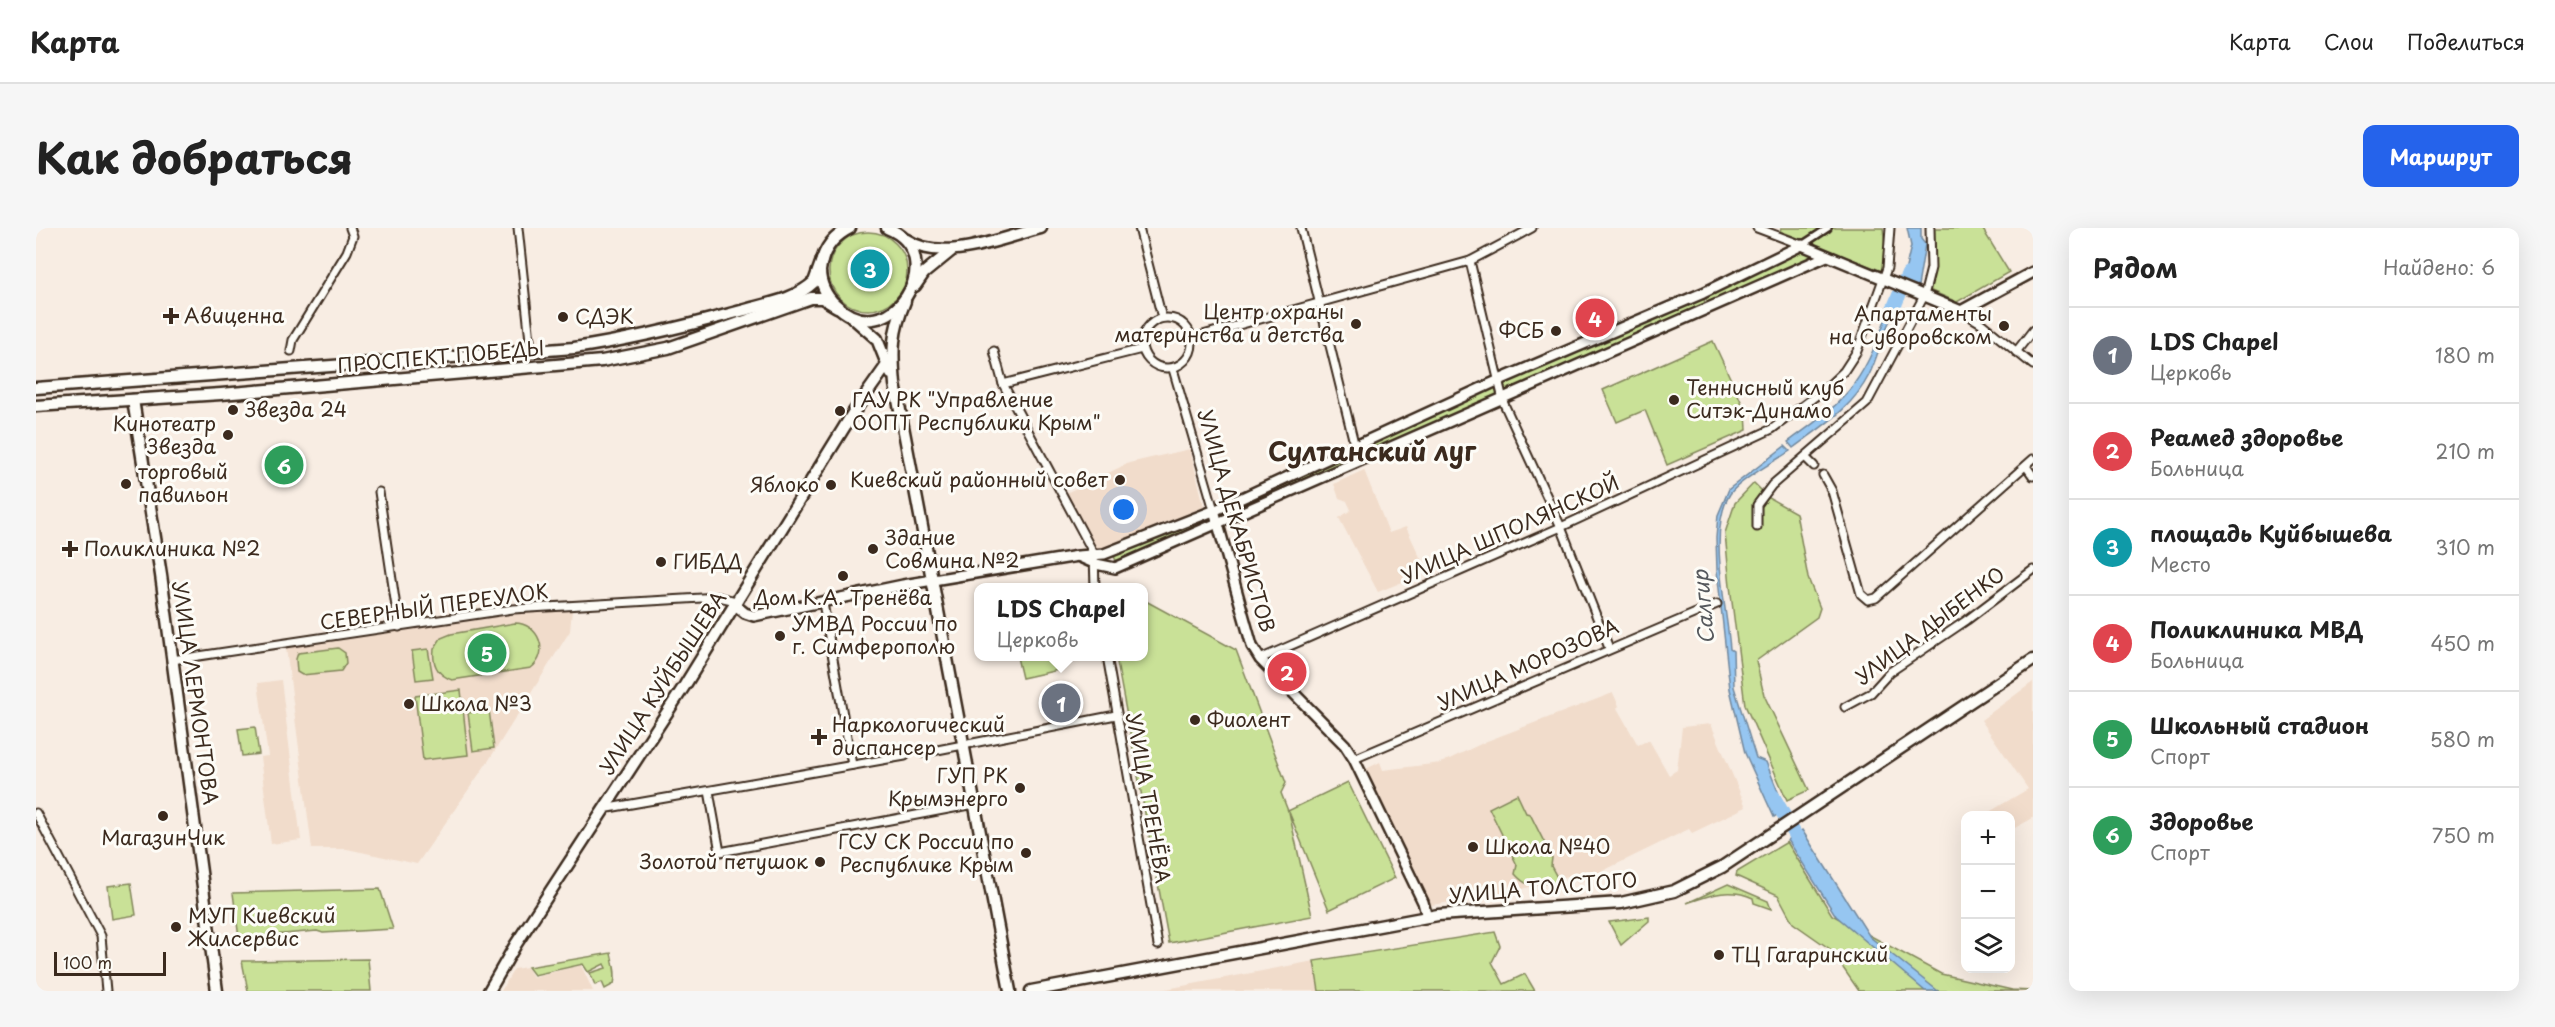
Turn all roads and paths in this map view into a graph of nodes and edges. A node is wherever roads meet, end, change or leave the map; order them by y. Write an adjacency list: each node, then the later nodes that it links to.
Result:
1 (350, 228): 33 (street)
2 (518, 228): 32 (street)
3 (838, 228): 14 (main road, ПРОСПЕКТ ПОБЕДЫ)
4 (850, 228): 14 (main road)
5 (1041, 228): 16 (main road)
6 (1139, 228): 28 (street)
7 (1301, 228): 24 (street)
8 (1532, 228): 19 (street)
9 (1757, 228): 15 (street)
10 (1828, 228): 15 (street)
11 (1890, 228): 21 (street, УЛИЦА ШПОЛЯНСКОЙ)
12 (1930, 228): 22 (street)
13 (889, 229): 16 (main road); 23 (main road)
14 (832, 239): 18 (main road, ПРОСПЕКТ ПОБЕДЫ)
15 (1802, 245): 17 (street); 41 (street)
16 (952, 250): 23 (main road)
17 (1827, 256): 21 (street); 46 (street)
18 (822, 260): 25 (main road); 32 (main road, ПРОСПЕКТ ПОБЕДЫ)
19 (1470, 261): 24 (street); 41 (street)
20 (2033, 272): 26 (street)
21 (1883, 279): 22 (street); 59 (street, УЛИЦА ШПОЛЯНСКОЙ)
22 (1922, 295): 26 (street); 50 (street)
23 (907, 298): 27 (main road); 42 (main road)
24 (1320, 302): 30 (street); 49 (street)
25 (837, 307): 27 (main road); 44 (main road, ПРОСПЕКТ ПОБЕДЫ)
26 (1961, 311): 35 (street)
27 (847, 313): 36 (main road)
28 (1162, 318): 30 (street); 31 (street)
29 (2033, 330): 35 (street)
30 (1192, 338): 39 (street)
31 (1142, 349): 39 (street); 43 (street)
32 (531, 350): 38 (main road, ПРОСПЕКТ ПОБЕДЫ)
33 (291, 351)
34 (994, 351): 43 (street)
35 (2016, 352): 37 (street)
36 (887, 365): 42 (main road); 67 (main road, УЛИЦА КУЙБЫШЕВА)
37 (2033, 365)
38 (331, 367): 40 (main road, ПРОСПЕКТ ПОБЕДЫ); 44 (main road)
39 (1173, 369): 57 (street, УЛИЦА ДЕКАБРИСТОВ)
40 (131, 381): 45 (main road, ПРОСПЕКТ ПОБЕДЫ); 47 (main road, УЛИЦА ЛЕРМОНТОВА)
41 (1497, 381): 46 (street); 49 (street)
42 (895, 384): 63 (main road)
43 (1003, 384): 61 (street)
44 (333, 385): 47 (main road, ПРОСПЕКТ ПОБЕДЫ)
45 (36, 388)
46 (1502, 399): 58 (street); 59 (street)
47 (134, 400): 48 (main road, ПРОСПЕКТ ПОБЕДЫ); 71 (main road, УЛИЦА ЛЕРМОНТОВА)
48 (36, 406)
49 (1355, 447): 57 (street)
50 (1806, 458): 53 (street); 60 (street)
51 (2033, 459): 52 (street)
52 (2026, 465): 54 (street); 55 (street)
53 (1814, 466)
54 (1823, 475)
55 (2033, 476)
56 (379, 492): 68 (street)
57 (1214, 510): 58 (street, УЛИЦА ДЕКАБРИСТОВ); 61 (street)
58 (1219, 522): 61 (street); 70 (street, УЛИЦА ДЕКАБРИСТОВ)
59 (1561, 526): 69 (street); 70 (street, УЛИЦА ШПОЛЯНСКОЙ)
60 (1757, 527)
61 (1095, 559): 63 (street); 64 (street)
62 (2033, 570): 74 (street, УЛИЦА ДЫБЕНКО)
63 (933, 580): 65 (street); 76 (main road)
64 (1095, 583)
65 (823, 603): 67 (street); 80 (street)
66 (1717, 604): 69 (street, УЛИЦА МОРОЗОВА)
67 (735, 605): 68 (street, СЕВЕРНЫЙ ПЕРЕУЛОК); 83 (main road, УЛИЦА КУЙБЫШЕВА)
68 (399, 627): 71 (street, СЕВЕРНЫЙ ПЕРЕУЛОК)
69 (1609, 648): 79 (street, УЛИЦА МОРОЗОВА)
70 (1260, 659): 79 (street, УЛИЦА ДЕКАБРИСТОВ)
71 (172, 660): 88 (main road, УЛИЦА ЛЕРМОНТОВА)
72 (2033, 660): 85 (main road, УЛИЦА ТОЛСТОГО)
73 (1108, 661): 75 (street, УЛИЦА ТРЕНЁВА)
74 (1845, 707)
75 (1116, 715): 76 (street); 86 (street, УЛИЦА ТРЕНЁВА)
76 (964, 745): 77 (street); 82 (main road)
77 (922, 753)
78 (905, 756): 80 (street)
79 (1354, 759): 85 (street, УЛИЦА ДЕКАБРИСТОВ)
80 (852, 765): 81 (street)
81 (709, 790): 82 (street); 83 (street)
82 (975, 804): 90 (main road)
83 (603, 809): 89 (main road, УЛИЦА КУЙБЫШЕВА)
84 (36, 813): 87 (street)
85 (1427, 917): 91 (main road, УЛИЦА ТОЛСТОГО)
86 (1158, 945)
87 (106, 991)
88 (217, 991)
89 (489, 991)
90 (1010, 991)
91 (1031, 991)

